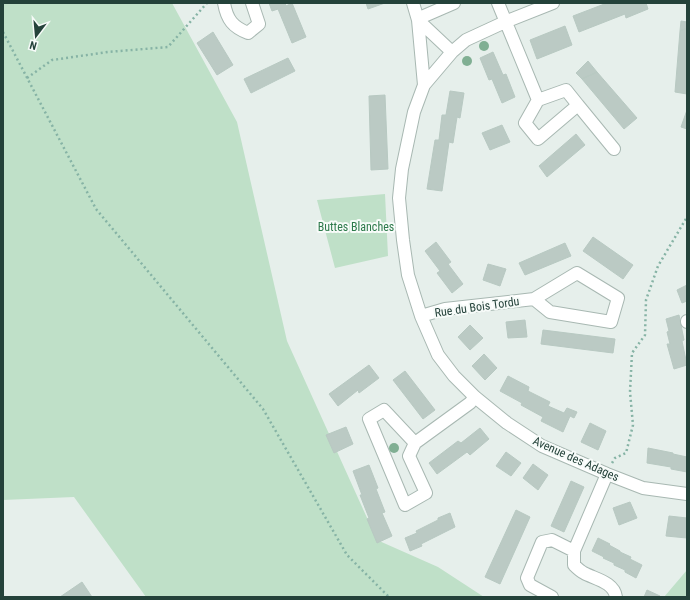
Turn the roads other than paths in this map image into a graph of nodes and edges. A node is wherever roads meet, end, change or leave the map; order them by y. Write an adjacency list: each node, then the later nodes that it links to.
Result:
1 (224, 3): 2 (street)
2 (252, 3)
3 (413, 3): 7 (street)
4 (454, 3): 7 (street)
5 (498, 3): 8 (street)
6 (553, 3): 8 (street)
7 (418, 20): 9 (street); 10 (street)
8 (505, 22): 9 (street); 11 (street)
9 (452, 52): 10 (street)
10 (424, 85): 15 (street, Avenue des Adages)
11 (538, 100): 12 (street); 12 (street)
12 (578, 105): 13 (street)
13 (614, 149)
14 (534, 299): 14 (street); 15 (street, Rue du Bois Tordu)
15 (420, 316): 16 (street, Avenue des Adages)
16 (476, 397): 17 (street); 18 (street, Avenue des Adages)
17 (415, 443): 17 (street)
18 (607, 474): 19 (street, Avenue des Adages); 20 (street)
19 (687, 494)
20 (574, 551): 21 (street); 22 (street)
21 (552, 597)
22 (616, 597)

